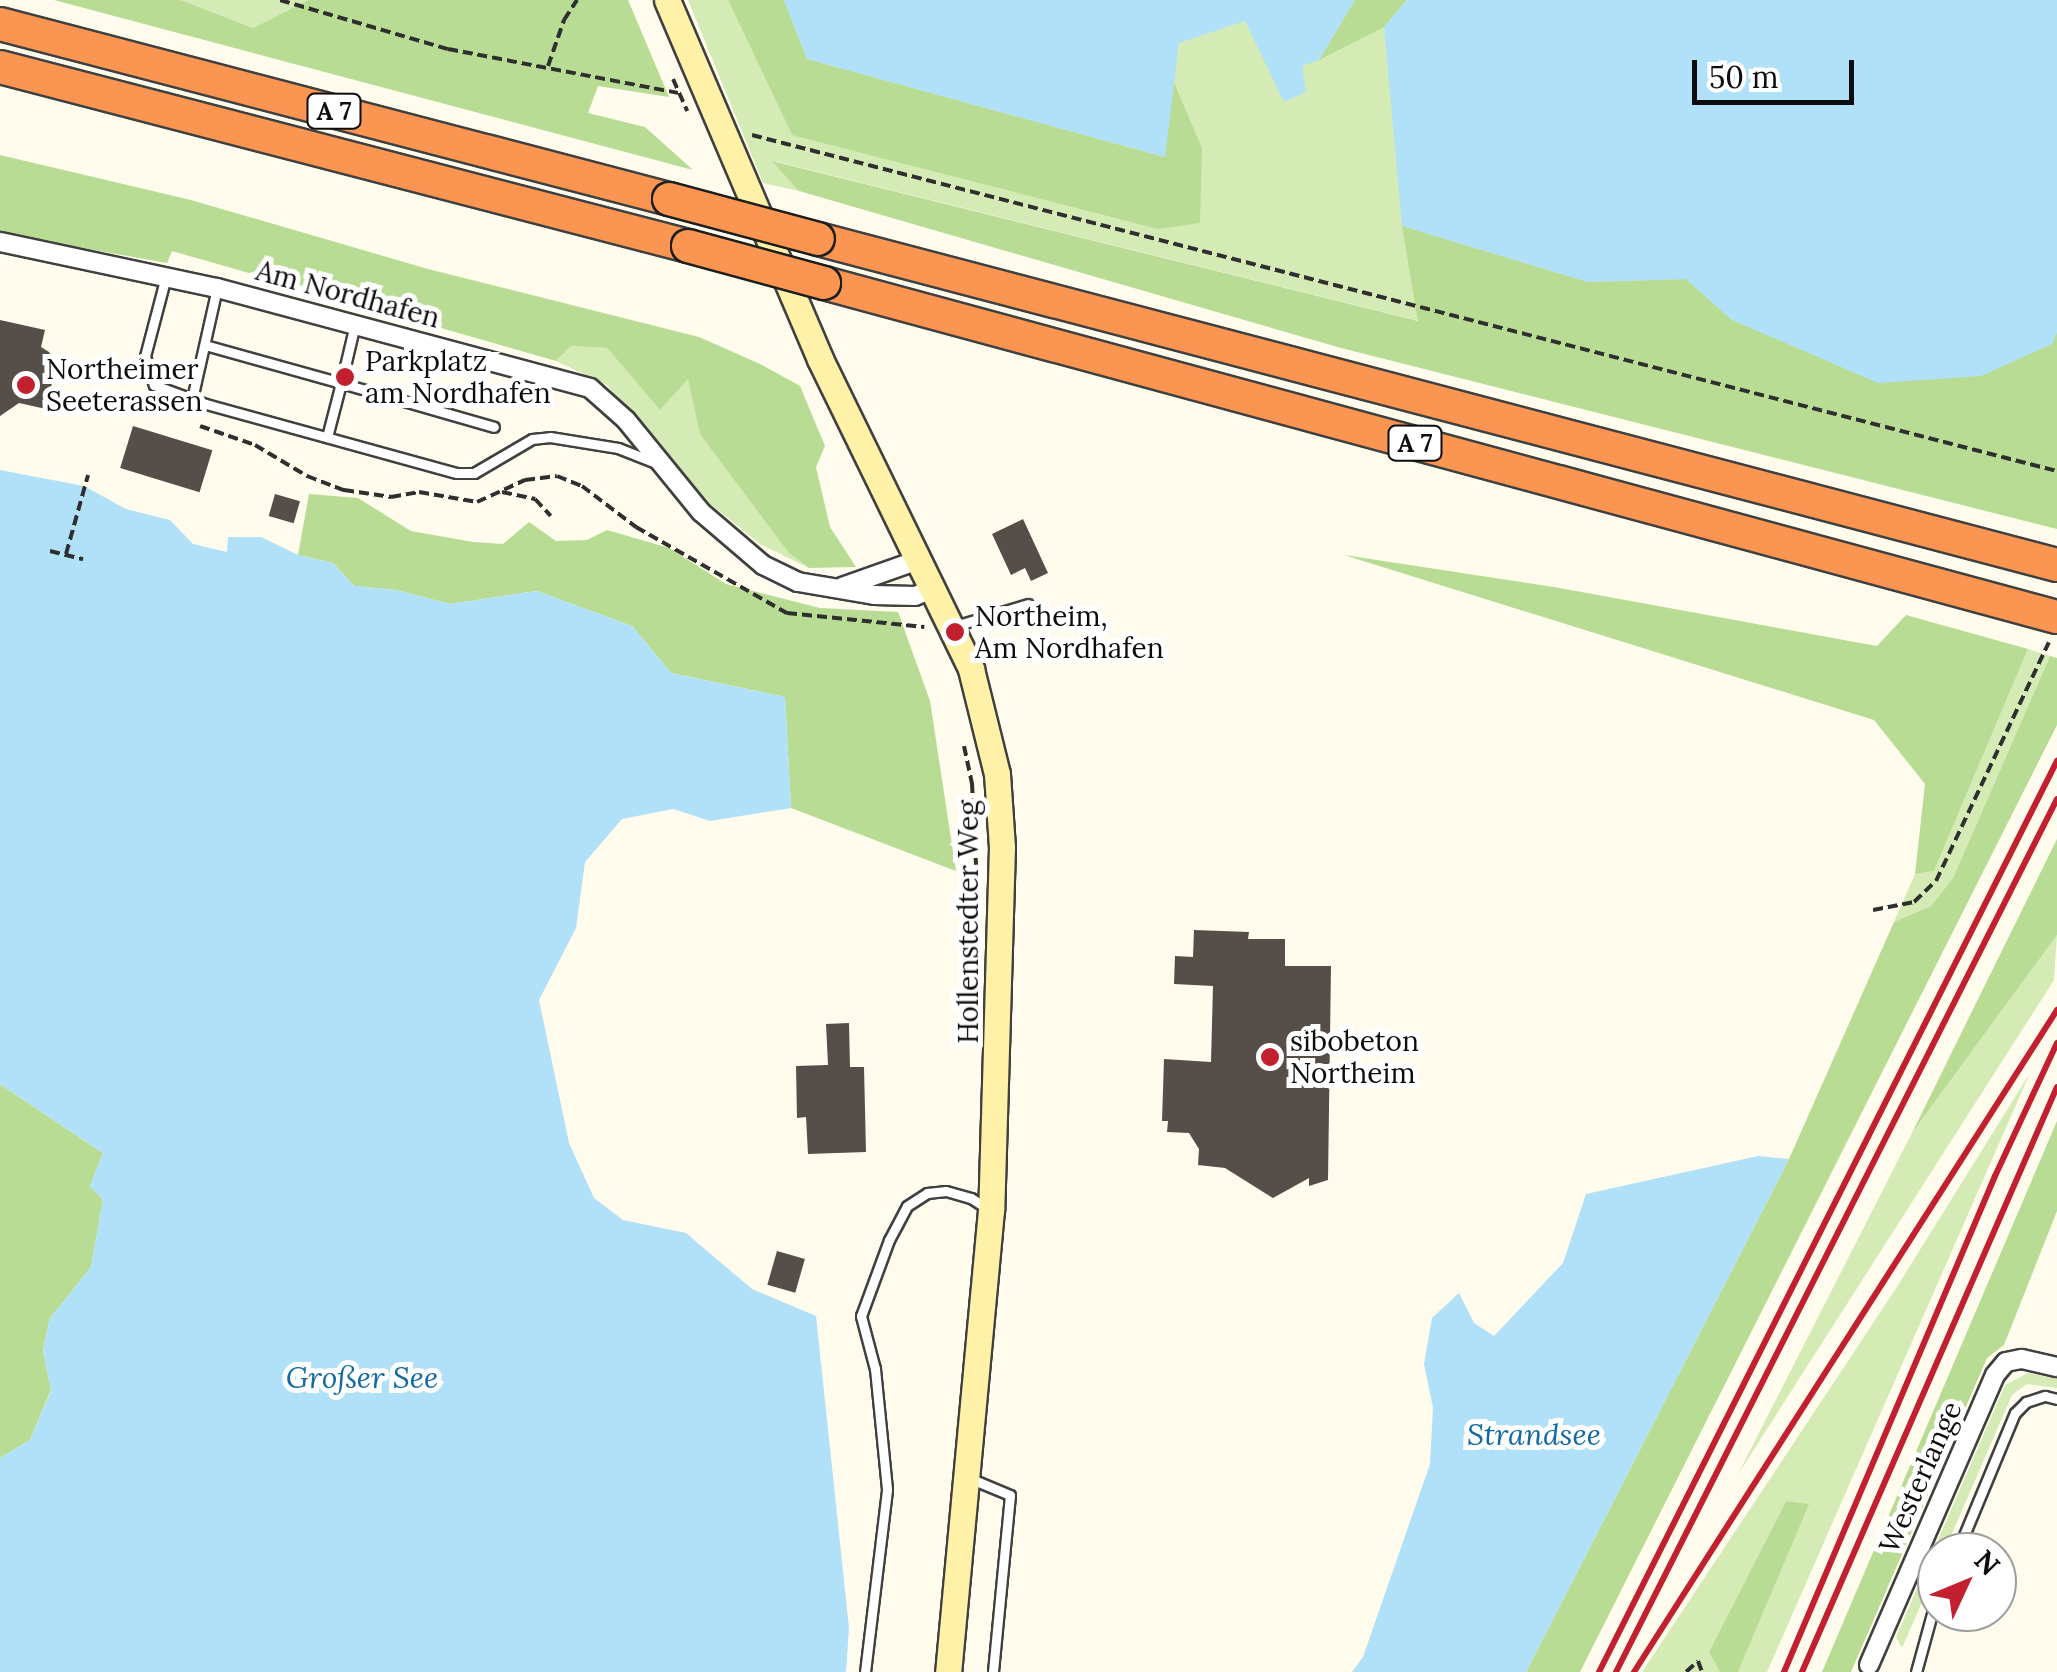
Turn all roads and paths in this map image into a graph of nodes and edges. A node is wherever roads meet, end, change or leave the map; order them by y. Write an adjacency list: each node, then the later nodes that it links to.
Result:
1 (280, 0): 5 (path)
2 (577, 0): 5 (path)
3 (667, 0): 8 (main road, Hollenstedter Weg)
4 (0, 24): 31 (highway, A 7, bridge)
5 (548, 66): 9 (path)
6 (0, 67): 36 (highway, A 7, bridge)
7 (672, 78): 9 (path)
8 (707, 92): 9 (path); 11 (main road, Hollenstedter Weg)
9 (679, 94): 10 (path)
10 (693, 121)
11 (723, 128): 23 (path); 30 (main road, Hollenstedter Weg)
12 (0, 242): 13 (street, Am Nordhafen)
13 (165, 280): 14 (street, Am Nordhafen); 18 (lane)
14 (217, 288): 15 (street, Am Nordhafen); 16 (lane)
15 (356, 324): 17 (lane); 22 (street, Am Nordhafen)
16 (205, 345): 17 (lane); 18 (lane)
17 (341, 383): 20 (lane); 21 (lane)
18 (192, 399): 21 (lane)
19 (200, 426): 25 (path)
20 (494, 427)
21 (326, 437): 22 (lane)
22 (658, 464): 32 (street, Am Nordhafen)
23 (2057, 471)
24 (88, 476): 28 (path)
25 (502, 492): 26 (path); 35 (path)
26 (551, 516)
27 (50, 550): 28 (path)
28 (66, 554): 29 (path)
29 (83, 559)
30 (921, 560): 32 (street, Am Nordhafen); 33 (main road, Hollenstedter Weg)
31 (2041, 561)
32 (842, 587): 33 (street, Am Nordhafen)
33 (925, 592): 35 (main road, Hollenstedter Weg); 35 (path)
34 (1028, 604): 35 (lane)
35 (941, 627): 40 (main road, Hollenstedter Weg)
36 (2053, 629): 39 (path)
37 (960, 729): 38 (path)
38 (977, 877)
39 (1874, 910)
40 (990, 1210): 43 (main road, Hollenstedter Weg); 47 (lane)
41 (2057, 1367): 46 (street, Westerlange)
42 (2057, 1399): 44 (lane)
43 (966, 1477): 48 (main road, Hollenstedter Weg); 49 (lane)
44 (1965, 1532)
45 (1927, 1632): 52 (lane)
46 (1877, 1668)
47 (865, 1672)
48 (948, 1672)
49 (993, 1672)
50 (1686, 1672): 51 (path)
51 (1702, 1672)
52 (1916, 1672)

